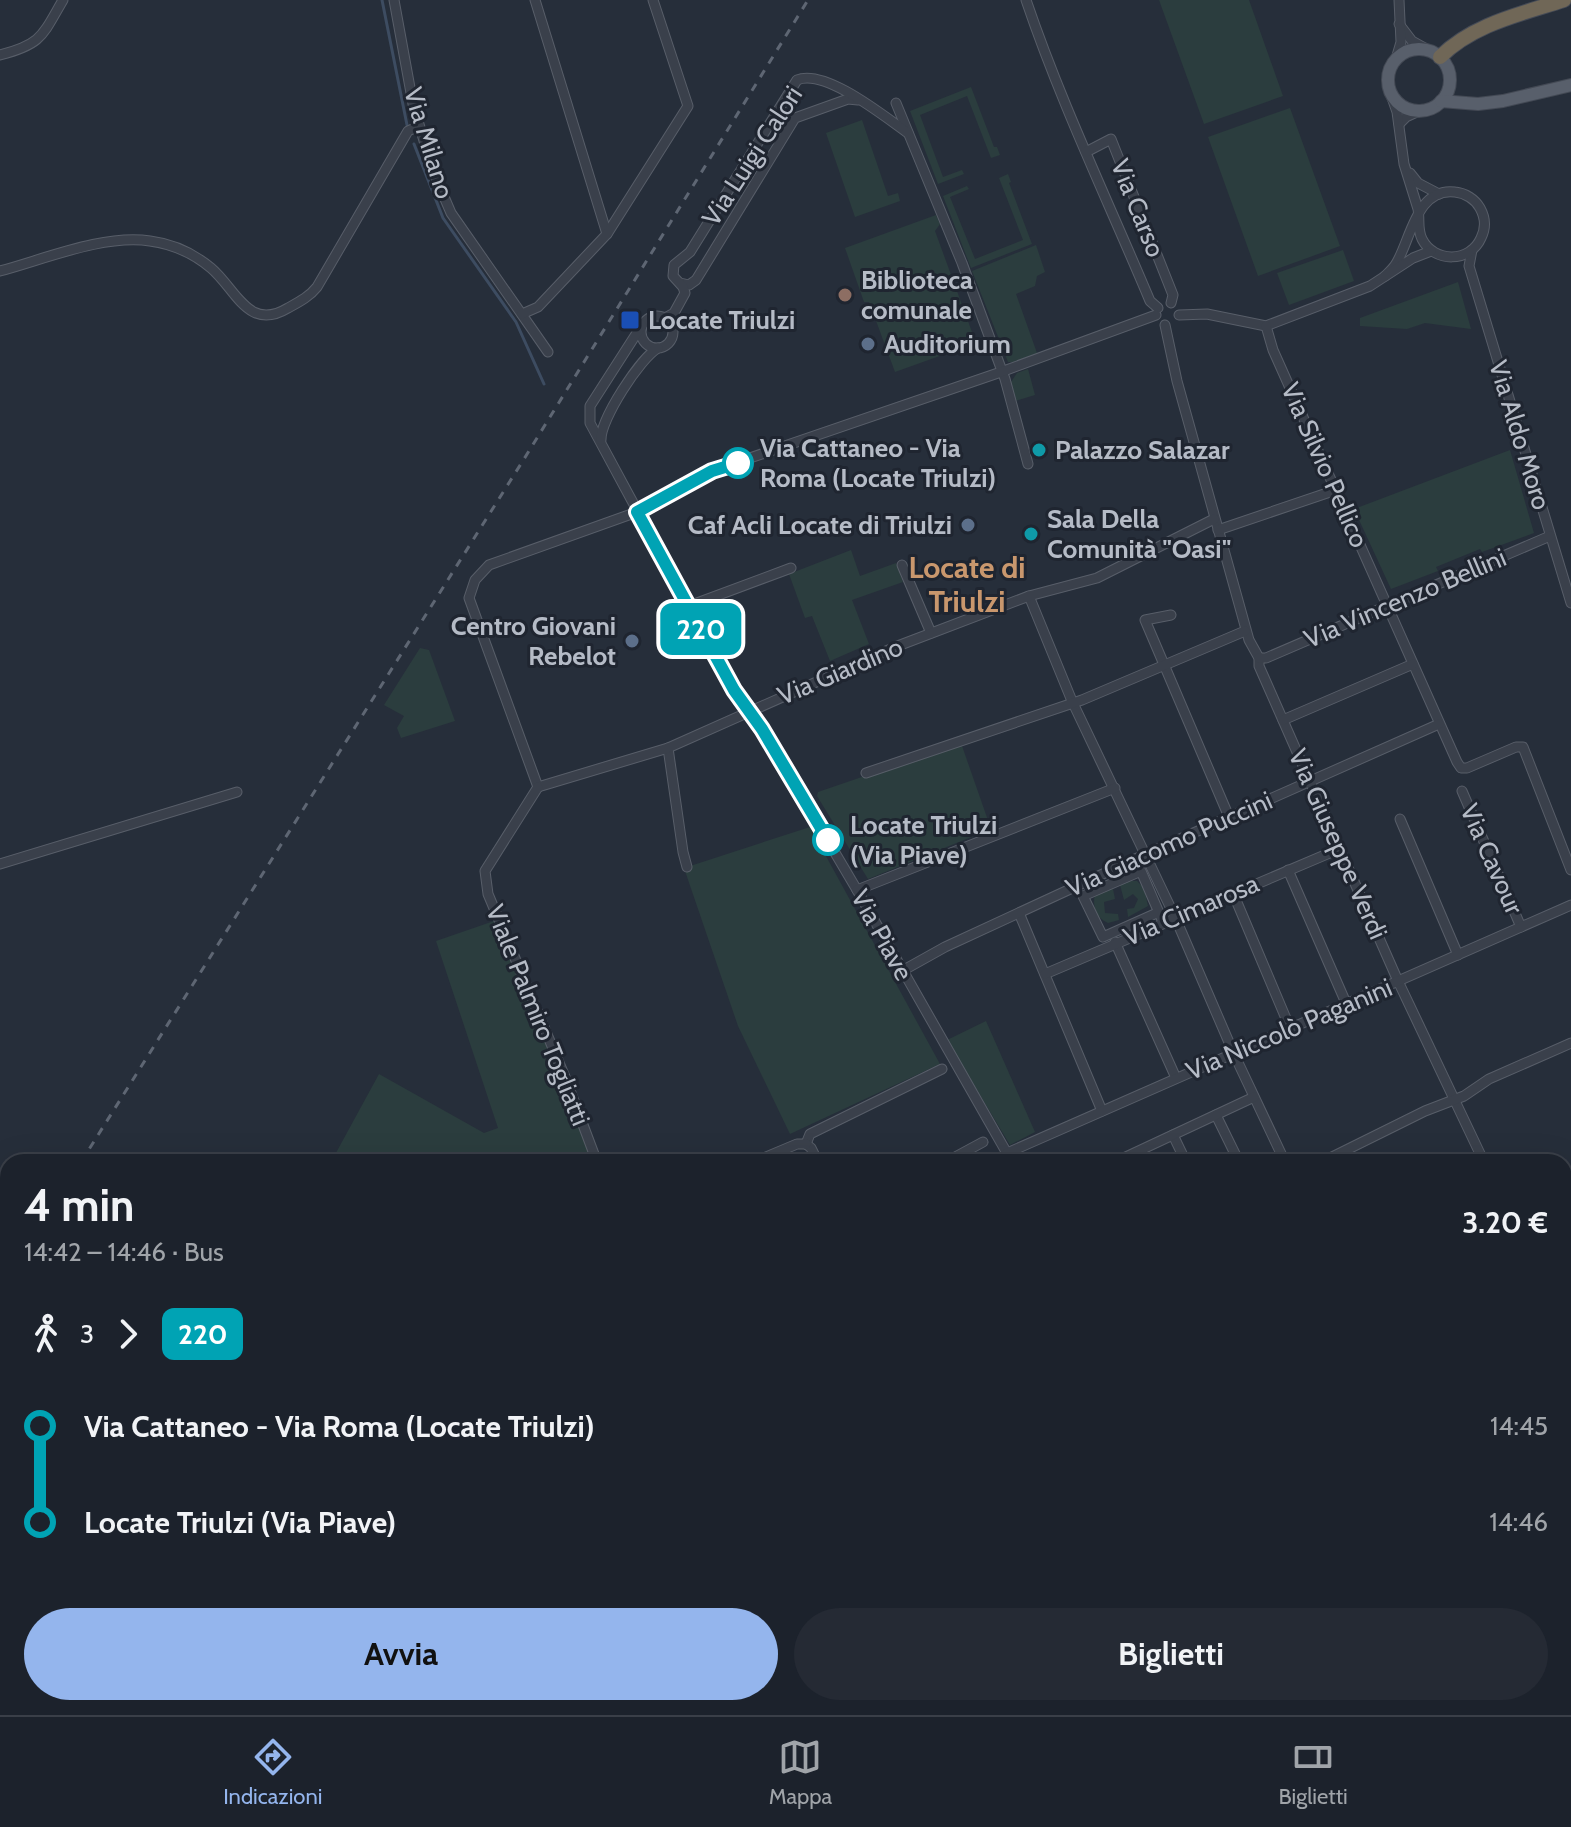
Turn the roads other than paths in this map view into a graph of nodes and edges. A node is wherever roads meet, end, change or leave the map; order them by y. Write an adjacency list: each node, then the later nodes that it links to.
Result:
1 (63, 0): 9 (street)
2 (394, 0): 22 (street, Via Milano)
3 (535, 0): 28 (street)
4 (653, 0): 28 (street)
5 (1026, 0): 24 (street, Via Carso)
6 (1399, 0): 8 (street)
7 (1564, 0): 11 (highway)
8 (1399, 24): 10 (street); 11 (street)
9 (0, 55)
10 (1396, 59): 11 (main road); 14 (main road)
11 (1442, 64): 16 (main road); 18 (main road)
12 (824, 82): 15 (street, Via Luigi Calori); 19 (street); 35 (street, Via Luigi Calori)
13 (1571, 85): 18 (main road)
14 (1390, 92): 20 (main road); 21 (street)
15 (861, 101): 19 (street, Via Luigi Calori); 23 (street, Via Luigi Calori)
16 (1441, 101): 18 (main road); 20 (main road)
17 (896, 103): 23 (street)
18 (1478, 104)
19 (824, 107): 35 (street, Via Luigi Calori)
20 (1419, 111): 21 (street)
21 (1399, 124): 25 (street)
22 (419, 126): 33 (street); 38 (street, Via Milano)
23 (908, 133): 46 (street)
24 (1086, 152): 36 (street, Via Carso); 37 (street, Via Carso)
25 (1404, 164): 26 (street); 27 (street)
26 (1439, 194): 27 (street); 29 (street)
27 (1419, 216): 30 (street); 34 (street)
28 (607, 234): 38 (street)
29 (1472, 250): 31 (street); 32 (street, Via Aldo Moro)
30 (1431, 251): 31 (street); 34 (street)
31 (1452, 257): 32 (street)
32 (1469, 266): 53 (street, Via Aldo Moro)
33 (0, 271)
34 (1385, 276): 43 (street)
35 (680, 283): 40 (street, Via Luigi Calori)
36 (1171, 303): 37 (street); 39 (street)
37 (1157, 312): 42 (street); 46 (street)
38 (522, 314): 45 (street, Via Milano)
39 (1179, 315): 42 (street); 43 (street)
40 (665, 318): 41 (street); 44 (street)
41 (642, 325): 44 (street); 47 (street)
42 (1165, 325): 51 (street, Via Giuseppe Verdi)
43 (1266, 326): 49 (street, Via Silvio Pellico)
44 (658, 348): 47 (street)
45 (548, 352)
46 (1001, 372): 48 (street); 50 (street)
47 (601, 444): 50 (street, Via Piave)
48 (1028, 464)
49 (1336, 490): 52 (street); 57 (street, Via Silvio Pellico)
50 (637, 512): 59 (street, Via Piave); 73 (street)
51 (1214, 519): 52 (street, Via Giuseppe Verdi); 56 (street, Via Giardino)
52 (1218, 530): 61 (street, Via Giuseppe Verdi)
53 (1550, 536): 57 (street, Via Vincenzo Bellini); 58 (street, Via Aldo Moro)
54 (902, 565): 62 (street)
55 (791, 568): 59 (street)
56 (1029, 596): 62 (street, Via Giardino); 66 (street)
57 (1388, 603): 63 (street, Via Vincenzo Bellini); 65 (street, Via Silvio Pellico)
58 (1571, 603)
59 (689, 606): 67 (street, Via Piave)
60 (1171, 615): 64 (street)
61 (1245, 631): 63 (street, Via Giuseppe Verdi); 64 (street)
62 (931, 633): 67 (street, Via Giardino)
63 (1259, 658): 68 (street, Via Giuseppe Verdi)
64 (1162, 664): 66 (street); 77 (street)
65 (1413, 664): 68 (street); 69 (street, Via Silvio Pellico)
66 (1074, 702): 71 (street); 74 (street)
67 (749, 710): 70 (street, Via Giardino); 85 (street, Via Piave)
68 (1283, 720): 72 (street, Via Giuseppe Verdi)
69 (1439, 724): 72 (street, Via Giacomo Puccini); 84 (street)
70 (668, 748): 73 (street, Via Giardino); 82 (street)
71 (866, 773)
72 (1310, 780): 77 (street, Via Giacomo Puccini); 79 (street, Via Giuseppe Verdi)
73 (538, 787): 110 (street, Viale Palmiro Togliatti)
74 (1115, 788): 80 (street); 85 (street)
75 (1462, 791): 91 (street, Via Cavour)
76 (237, 792): 81 (street)
77 (1229, 817): 80 (street, Via Giacomo Puccini)
78 (1400, 819): 93 (street)
79 (1339, 849): 83 (street, Via Cimarosa); 96 (street, Via Giuseppe Verdi)
80 (1146, 854): 88 (street, Via Giacomo Puccini); 90 (street)
81 (0, 864)
82 (687, 867)
83 (1288, 870): 86 (street, Via Cimarosa); 97 (street)
84 (1571, 870)
85 (857, 890): 94 (street, Via Piave)
86 (1233, 893): 90 (street, Via Cimarosa); 98 (street)
87 (1571, 905): 91 (street, Via Niccolò Paganini)
88 (1019, 913): 94 (street, Via Giacomo Puccini); 95 (street)
89 (1161, 917): 90 (street, Via Cimarosa); 92 (street, Via Cimarosa); 92 (street)
90 (1175, 917): 100 (street)
91 (1521, 927): 93 (street, Via Niccolò Paganini)
92 (1108, 942): 95 (street, Via Cimarosa); 102 (street)
93 (1458, 955): 96 (street, Via Niccolò Paganini)
94 (902, 971): 114 (street, Via Piave)
95 (1045, 974): 105 (street)
96 (1398, 981): 97 (street, Via Niccolò Paganini); 104 (street, Via Giuseppe Verdi)
97 (1346, 1003): 98 (street, Via Niccolò Paganini)
98 (1290, 1028): 100 (street, Via Niccolò Paganini)
99 (1571, 1043): 104 (street)
100 (1234, 1054): 102 (street, Via Niccolò Paganini); 103 (street)
101 (942, 1069): 109 (street)
102 (1176, 1078): 105 (street, Via Niccolò Paganini)
103 (1254, 1097): 106 (street); 119 (street)
104 (1454, 1100): 120 (street); 121 (street, Via Giuseppe Verdi)
105 (1102, 1111): 115 (street, Via Niccolò Paganini)
106 (1216, 1115): 107 (street); 118 (street)
107 (1173, 1135): 116 (street); 117 (street)
108 (983, 1142): 113 (street)
109 (806, 1144): 111 (street); 112 (street)
110 (594, 1154)
111 (773, 1154)
112 (814, 1154)
113 (961, 1154)
114 (1008, 1154)
115 (1018, 1154)
116 (1132, 1154)
117 (1182, 1154)
118 (1235, 1154)
119 (1281, 1154)
120 (1338, 1154)
121 (1480, 1154)

